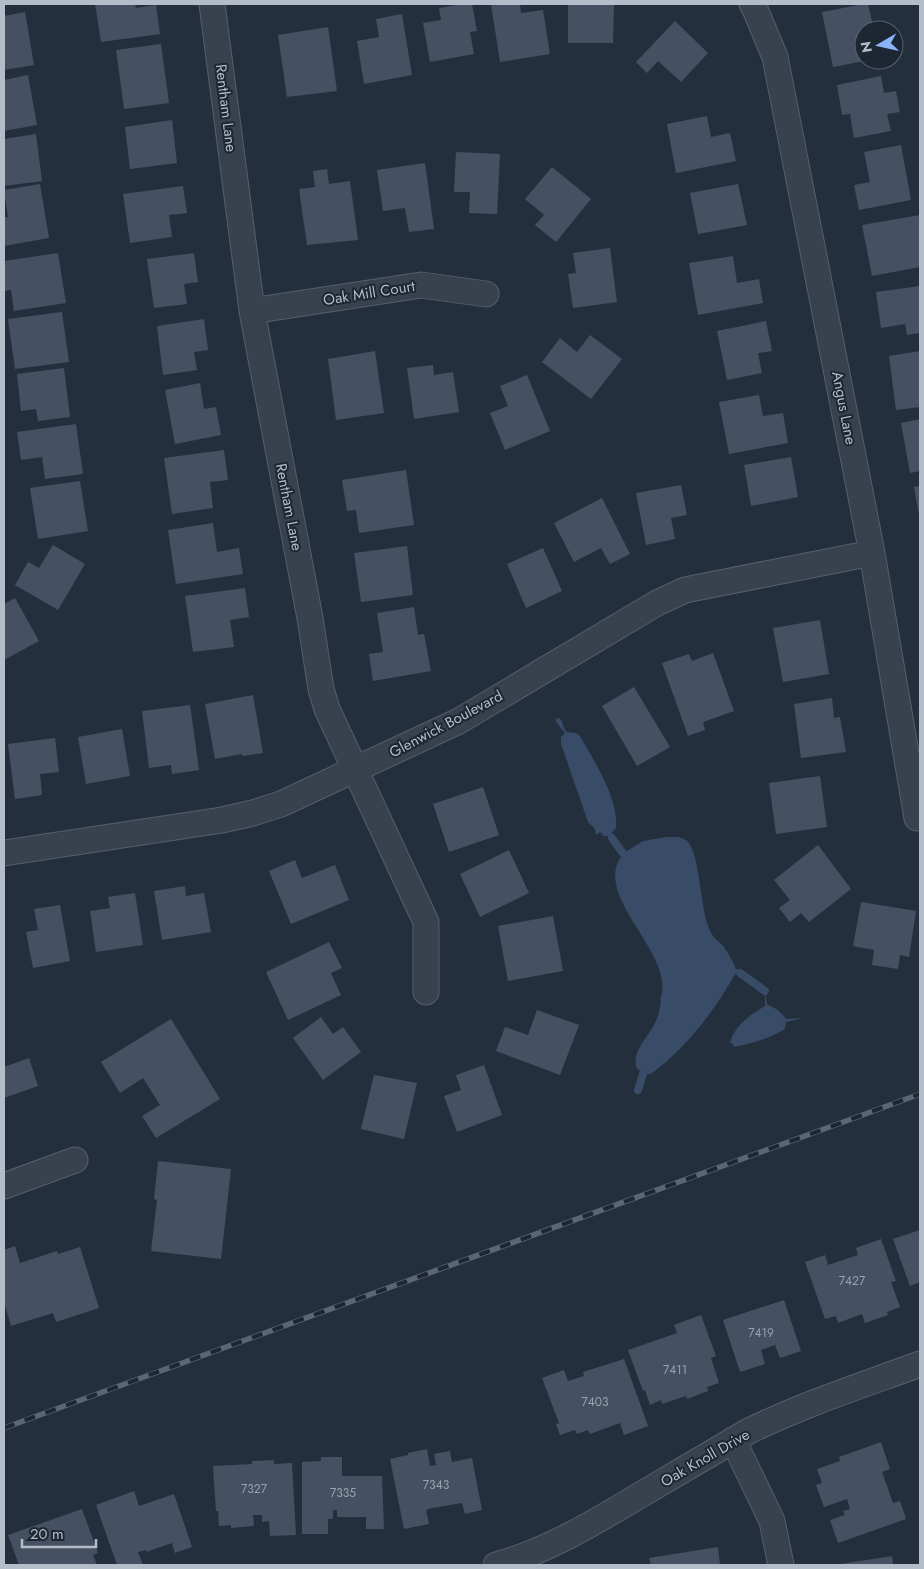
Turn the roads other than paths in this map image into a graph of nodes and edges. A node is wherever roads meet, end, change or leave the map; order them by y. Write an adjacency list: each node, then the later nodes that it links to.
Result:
1 (212, 4): 4 (street, Rentham Lane)
2 (752, 4): 5 (street, Angus Lane)
3 (486, 294): 4 (street, Oak Mill Court)
4 (252, 311): 6 (street, Rentham Lane)
5 (872, 552): 6 (street, Glenwick Boulevard); 7 (street, Angus Lane)
6 (355, 770): 8 (street, Glenwick Boulevard); 9 (street, Rentham Lane)
7 (916, 818)
8 (4, 854)
9 (426, 992)
10 (75, 1160): 11 (street)
11 (4, 1186)
12 (920, 1364): 13 (street, Oak Knoll Drive)
13 (733, 1440): 14 (street, Oak Knoll Drive); 15 (street)
14 (496, 1565)
15 (781, 1565)

